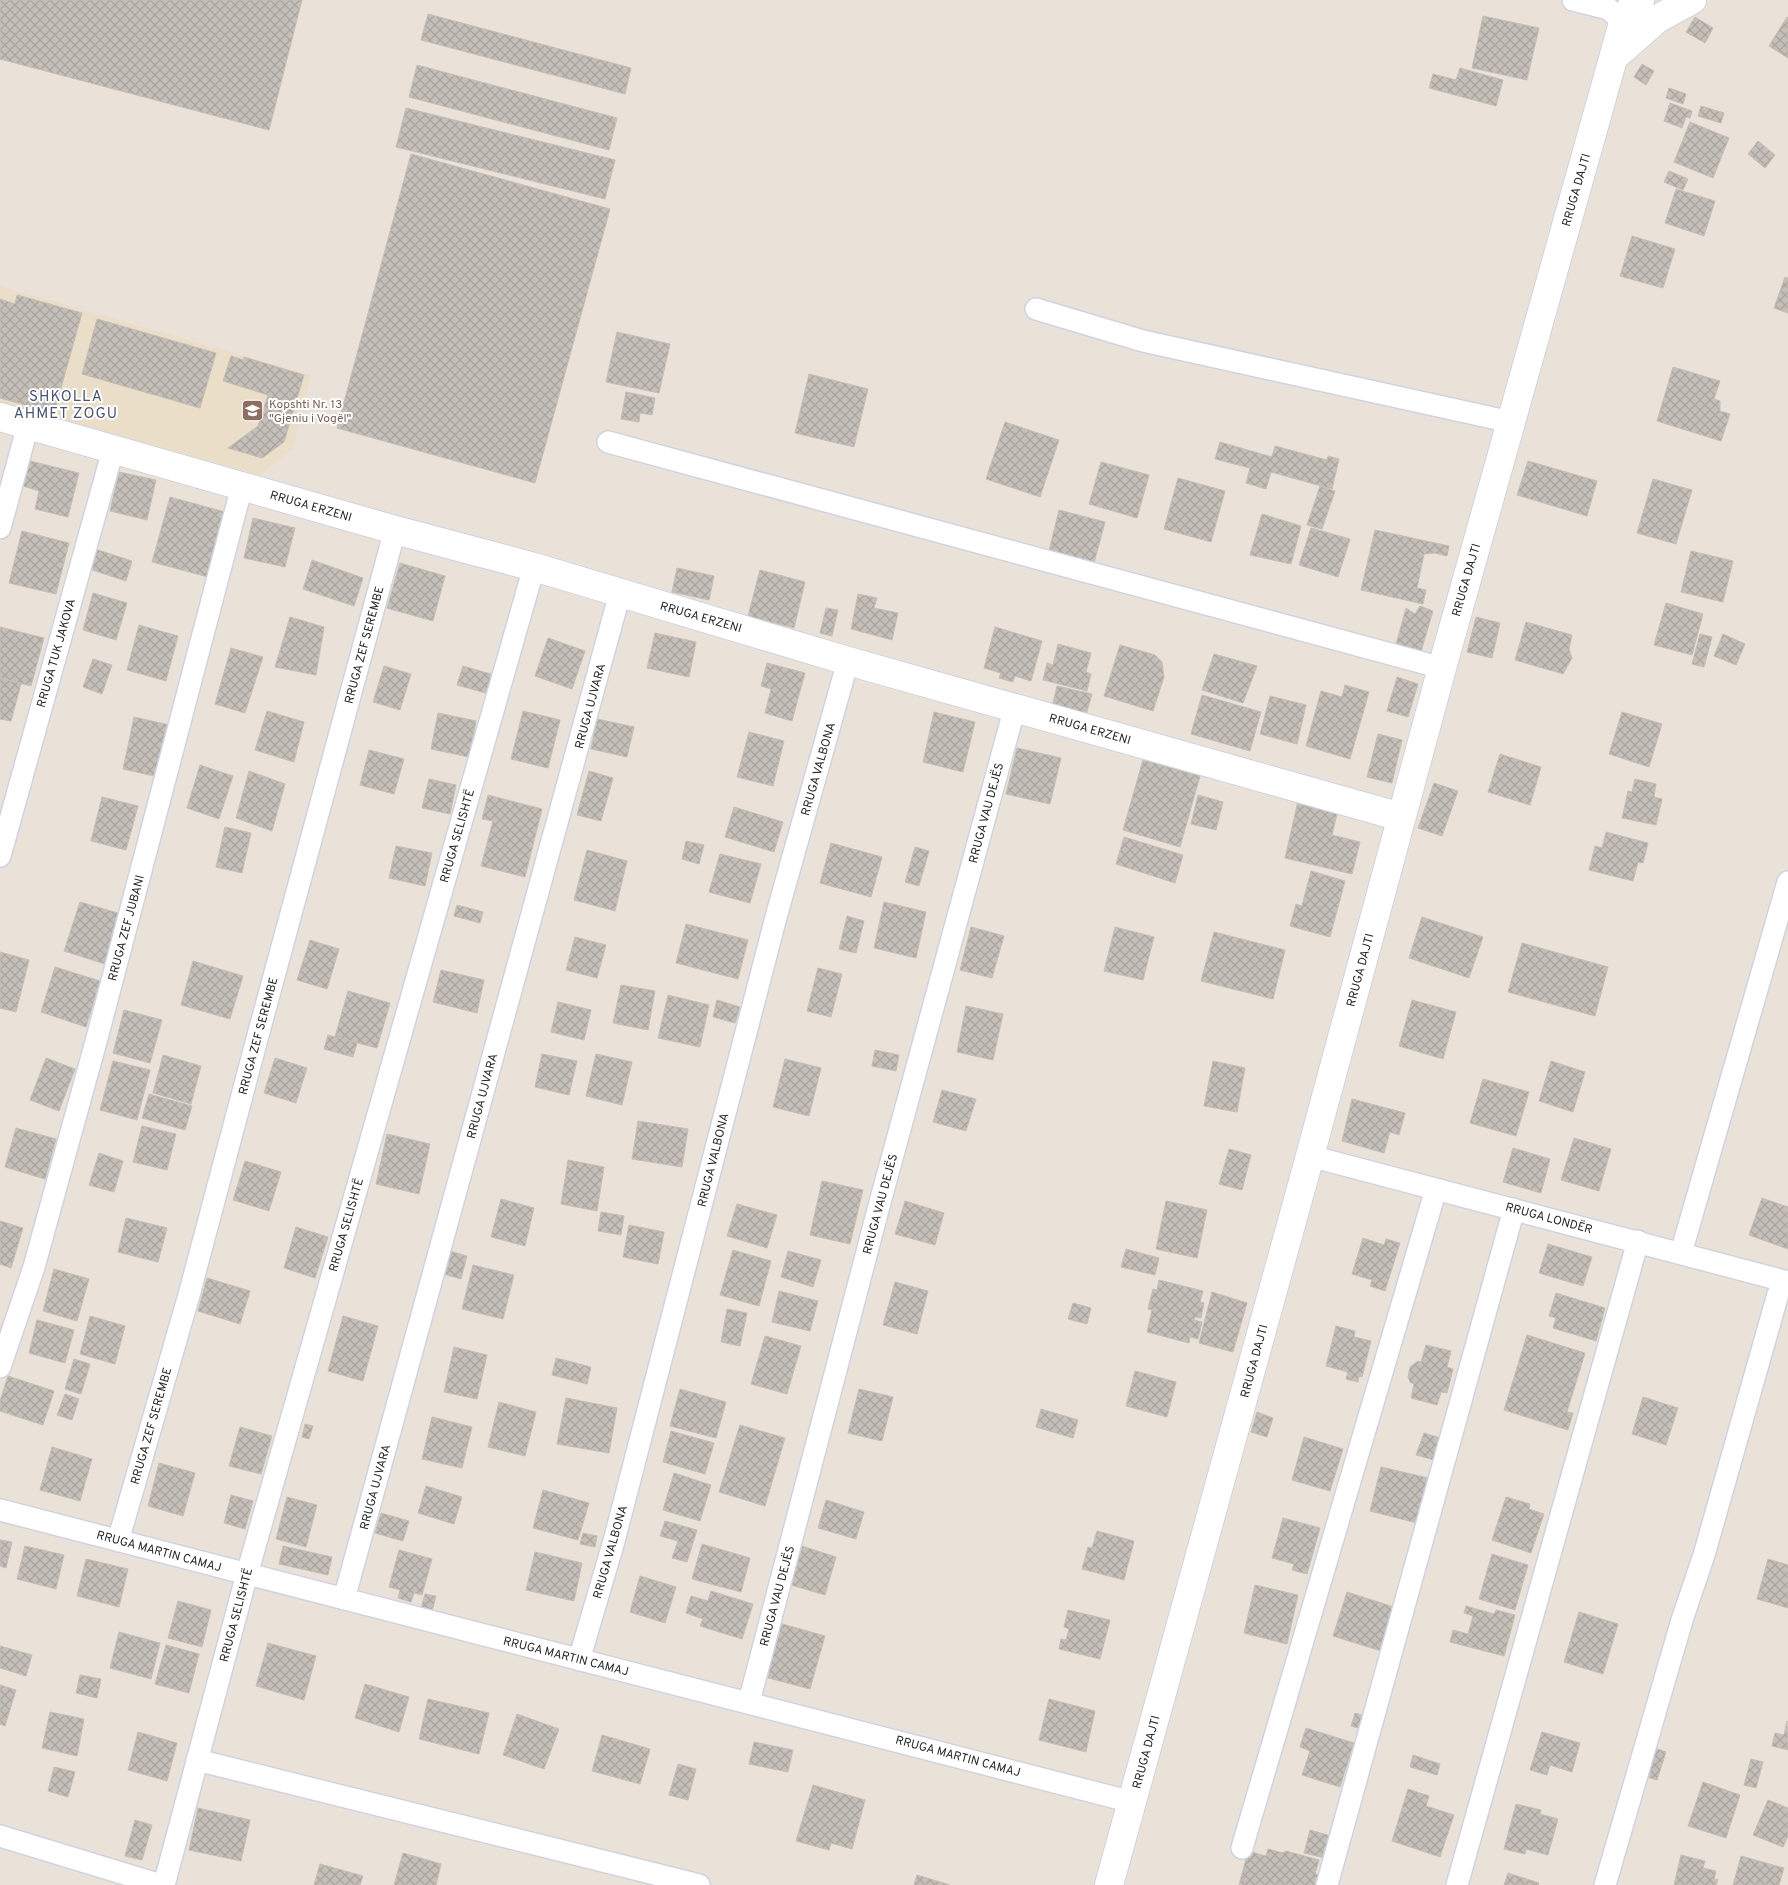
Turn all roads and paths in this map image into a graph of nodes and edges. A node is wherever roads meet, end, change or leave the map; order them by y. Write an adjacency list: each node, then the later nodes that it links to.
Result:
1 (1573, 0): 4 (street)
2 (1640, 0): 4 (street, RRUGA DAJTI)
3 (1692, 0): 5 (street)
4 (1623, 23): 5 (street, RRUGA DAJTI)
5 (1614, 57): 8 (street, RRUGA DAJTI)
6 (1036, 309): 8 (street)
7 (0, 417): 9 (street, RRUGA ERZENI)
8 (1511, 422): 18 (street, RRUGA DAJTI)
9 (28, 425): 11 (street, RRUGA ERZENI); 13 (street)
10 (608, 442): 18 (street)
11 (113, 450): 12 (street, RRUGA ERZENI); 21 (street, RRUGA TUK JAKOVA)
12 (242, 486): 14 (street, RRUGA ERZENI); 29 (street, RRUGA ZEF JUBANI)
13 (0, 528)
14 (395, 530): 15 (street, RRUGA ERZENI); 31 (street, RRUGA ZEF SEREMBE)
15 (534, 567): 16 (street, RRUGA ERZENI); 32 (street, RRUGA SELISHTË)
16 (620, 594): 17 (street, RRUGA ERZENI); 33 (street, RRUGA UJVARA)
17 (848, 661): 19 (street, RRUGA ERZENI); 34 (street, RRUGA VALBONA)
18 (1442, 668): 20 (street, RRUGA DAJTI)
19 (1015, 707): 20 (street, RRUGA ERZENI); 35 (street, RRUGA VAU DEJËS)
20 (1401, 816): 23 (street, RRUGA DAJTI)
21 (0, 856)
22 (1788, 882): 27 (street)
23 (1310, 1156): 24 (street, RRUGA LONDËR); 37 (street, RRUGA DAJTI)
24 (1436, 1189): 25 (street, RRUGA LONDËR); 39 (street)
25 (1514, 1209): 26 (street, RRUGA LONDËR); 43 (street)
26 (1638, 1242): 27 (street, RRUGA LONDËR); 44 (street)
27 (1681, 1253): 28 (street, RRUGA LONDËR)
28 (1783, 1288): 45 (street)
29 (0, 1366)
30 (0, 1510): 31 (street, RRUGA MARTIN CAMAJ)
31 (118, 1541): 32 (street, RRUGA MARTIN CAMAJ)
32 (247, 1574): 33 (street, RRUGA MARTIN CAMAJ); 36 (street, RRUGA SELISHTË)
33 (344, 1599): 34 (street, RRUGA MARTIN CAMAJ)
34 (578, 1660): 35 (street, RRUGA MARTIN CAMAJ)
35 (750, 1702): 37 (street, RRUGA MARTIN CAMAJ)
36 (197, 1760): 40 (street, RRUGA SELISHTË); 41 (street)
37 (1132, 1802): 42 (street, RRUGA DAJTI)
38 (0, 1836): 40 (street)
39 (1242, 1848)
40 (162, 1885)
41 (699, 1885)
42 (1109, 1885)
43 (1327, 1885)
44 (1456, 1885)
45 (1605, 1885)

